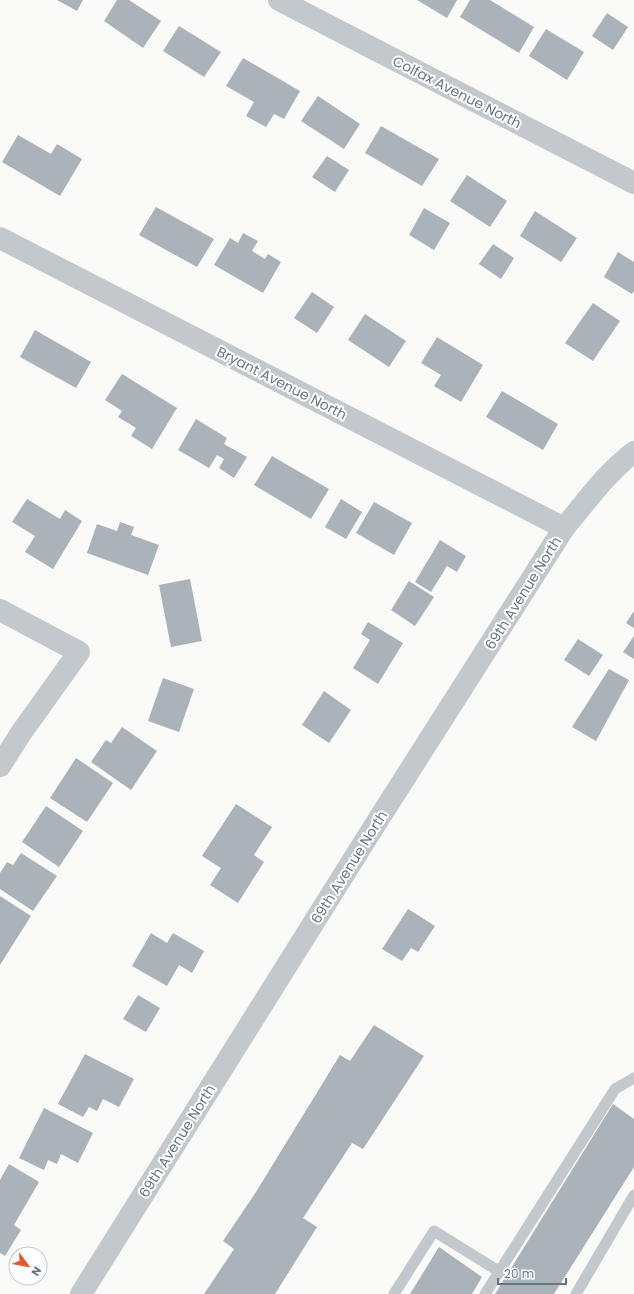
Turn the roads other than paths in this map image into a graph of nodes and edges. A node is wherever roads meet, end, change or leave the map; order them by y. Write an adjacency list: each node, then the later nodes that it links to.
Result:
1 (279, 0): 2 (street, Colfax Avenue North)
2 (634, 183)
3 (0, 238): 5 (street, Bryant Avenue North)
4 (634, 452): 5 (street, 69th Avenue North)
5 (564, 528): 11 (street, 69th Avenue North)
6 (0, 610): 7 (street)
7 (0, 766)
8 (634, 1079): 10 (lane)
9 (634, 1195): 14 (lane)
10 (500, 1272): 12 (lane); 13 (lane)
11 (81, 1294)
12 (394, 1294)
13 (485, 1294)
14 (576, 1294)

